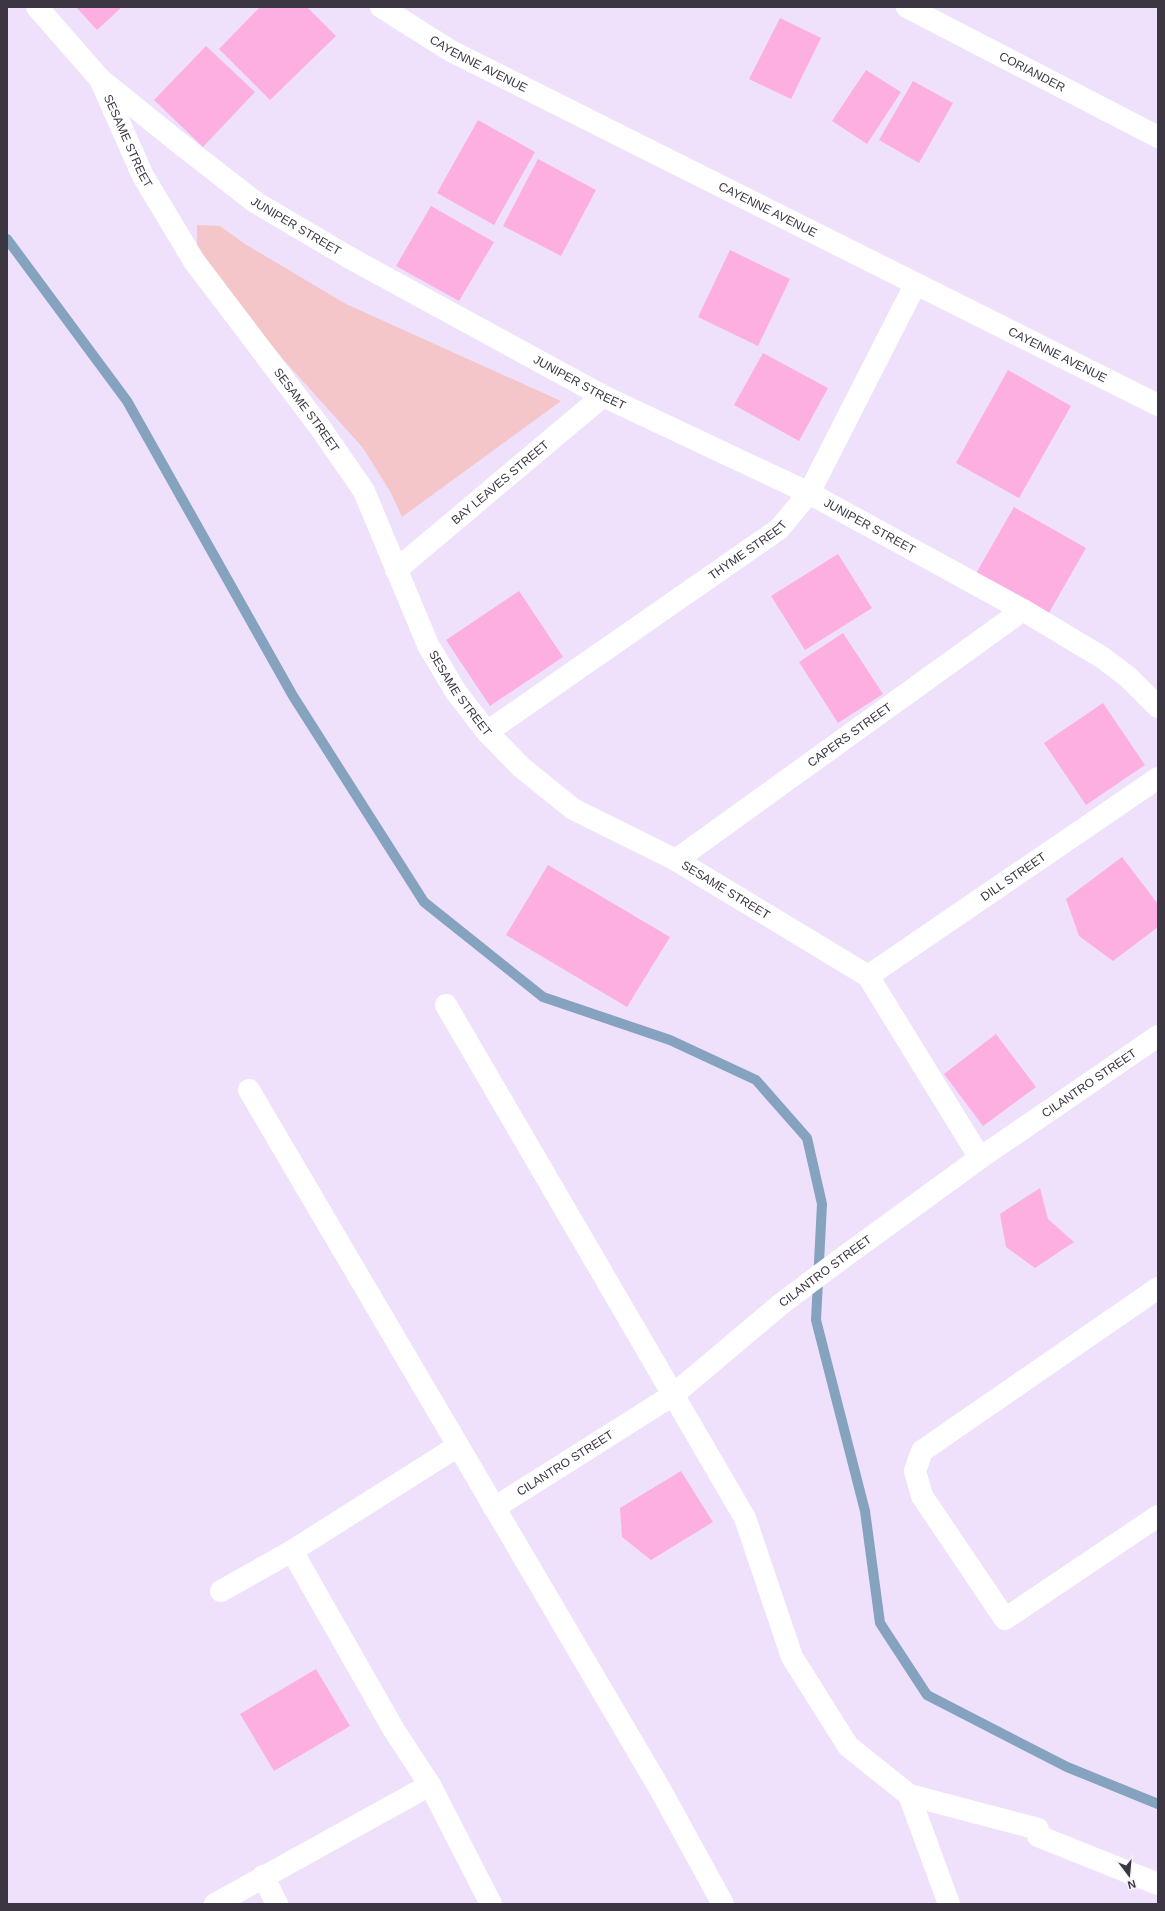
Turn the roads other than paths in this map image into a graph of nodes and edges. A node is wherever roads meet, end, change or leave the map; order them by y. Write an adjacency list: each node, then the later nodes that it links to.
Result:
1 (37, 7): 4 (street, JUNIPER STREET)
2 (381, 7): 6 (street, CAYENNE AVENUE)
3 (907, 7): 5 (street, CORIANDER)
4 (100, 79): 7 (street, JUNIPER STREET); 10 (street, SESAME STREET)
5 (1158, 137)
6 (916, 285): 8 (street, CAYENNE AVENUE); 9 (street, THYME STREET)
7 (604, 396): 9 (street, JUNIPER STREET); 10 (street, BAY LEAVES STREET)
8 (1158, 405)
9 (809, 493): 11 (street, JUNIPER STREET); 13 (street, THYME STREET)
10 (396, 570): 13 (street, SESAME STREET)
11 (1023, 610): 12 (street, JUNIPER STREET); 15 (street, CAPERS STREET)
12 (1158, 706)
13 (487, 732): 15 (street, SESAME STREET)
14 (1158, 778): 16 (street, DILL STREET)
15 (676, 860): 16 (street, SESAME STREET)
16 (868, 976): 20 (street, SESAME STREET)
17 (446, 1005): 22 (street)
18 (1158, 1036): 20 (street, CILANTRO STREET)
19 (249, 1090): 23 (street)
20 (980, 1158): 22 (street, CILANTRO STREET)
21 (1158, 1288): 25 (street)
22 (673, 1395): 24 (street, CILANTRO STREET); 29 (street)
23 (458, 1446): 24 (street); 26 (street)
24 (494, 1508): 35 (street)
25 (1158, 1516)
26 (292, 1551): 27 (street); 28 (street)
27 (221, 1591)
28 (430, 1785): 30 (street); 34 (street)
29 (909, 1795): 31 (street); 36 (street)
30 (263, 1876): 32 (street); 33 (street)
31 (1158, 1884)
32 (215, 1904)
33 (277, 1904)
34 (491, 1904)
35 (724, 1904)
36 (949, 1904)

